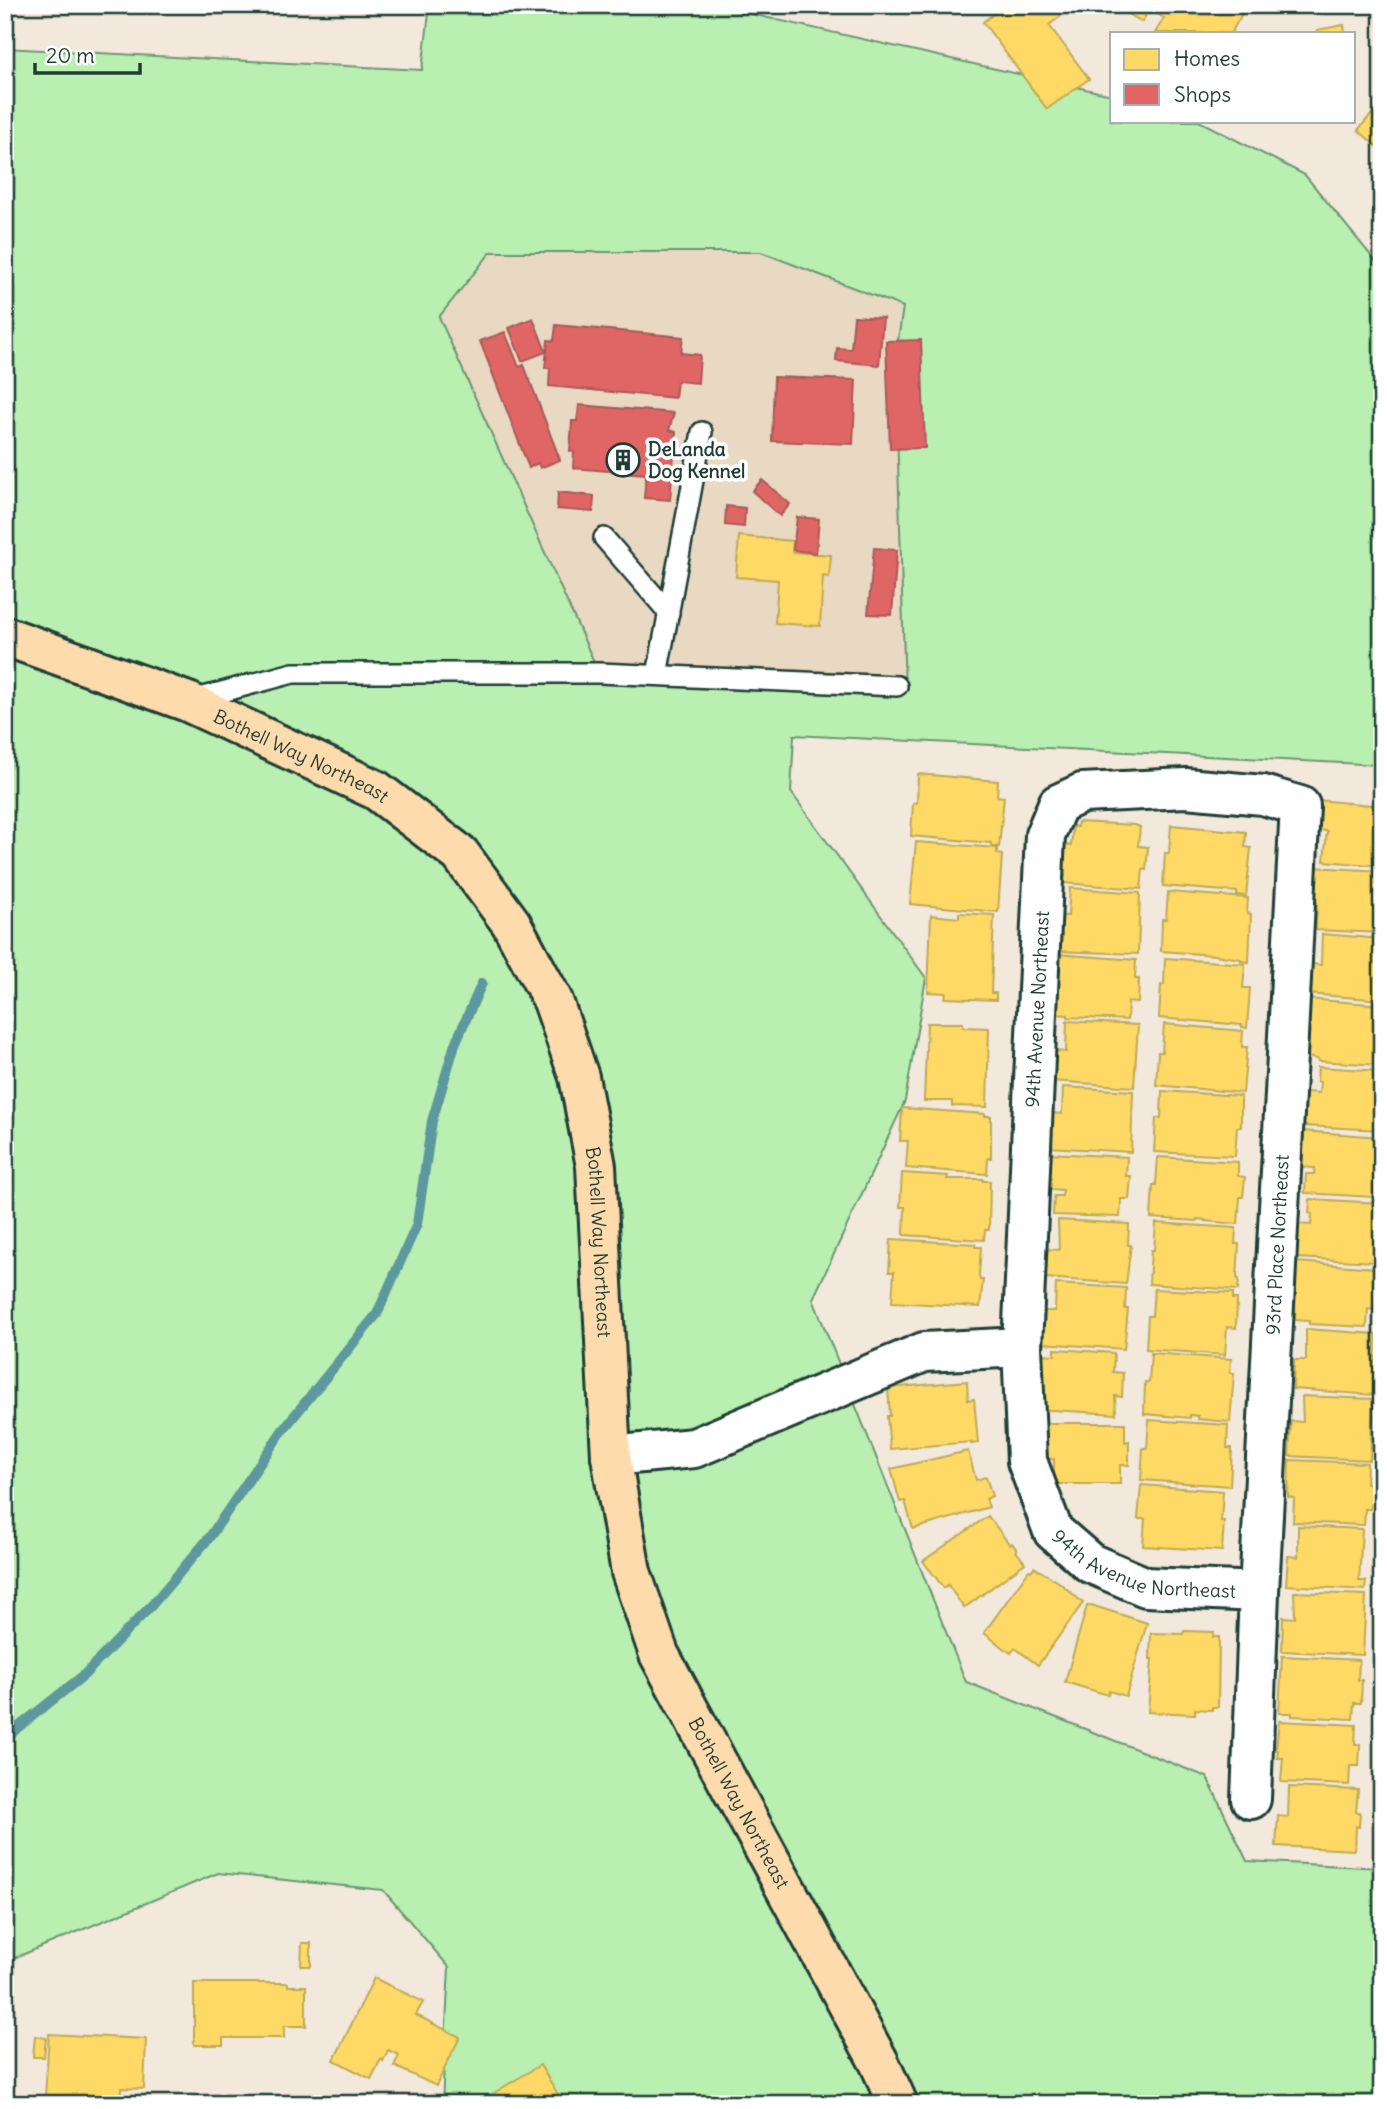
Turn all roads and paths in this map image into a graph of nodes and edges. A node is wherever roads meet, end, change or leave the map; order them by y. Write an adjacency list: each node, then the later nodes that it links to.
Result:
1 (702, 432): 3 (lane)
2 (604, 538): 3 (lane)
3 (669, 612): 5 (lane)
4 (5, 636): 7 (main road, Bothell Way Northeast)
5 (657, 676): 6 (lane); 7 (lane)
6 (897, 686)
7 (188, 702): 10 (main road, Bothell Way Northeast)
8 (1186, 788): 9 (street, 94th Avenue Northeast); 11 (street, 93rd Place Northeast)
9 (1022, 1347): 10 (street); 11 (street, 94th Avenue Northeast)
10 (611, 1455): 13 (main road, Bothell Way Northeast)
11 (1259, 1591): 12 (street, 93rd Place Northeast)
12 (1251, 1799)
13 (898, 2104)

